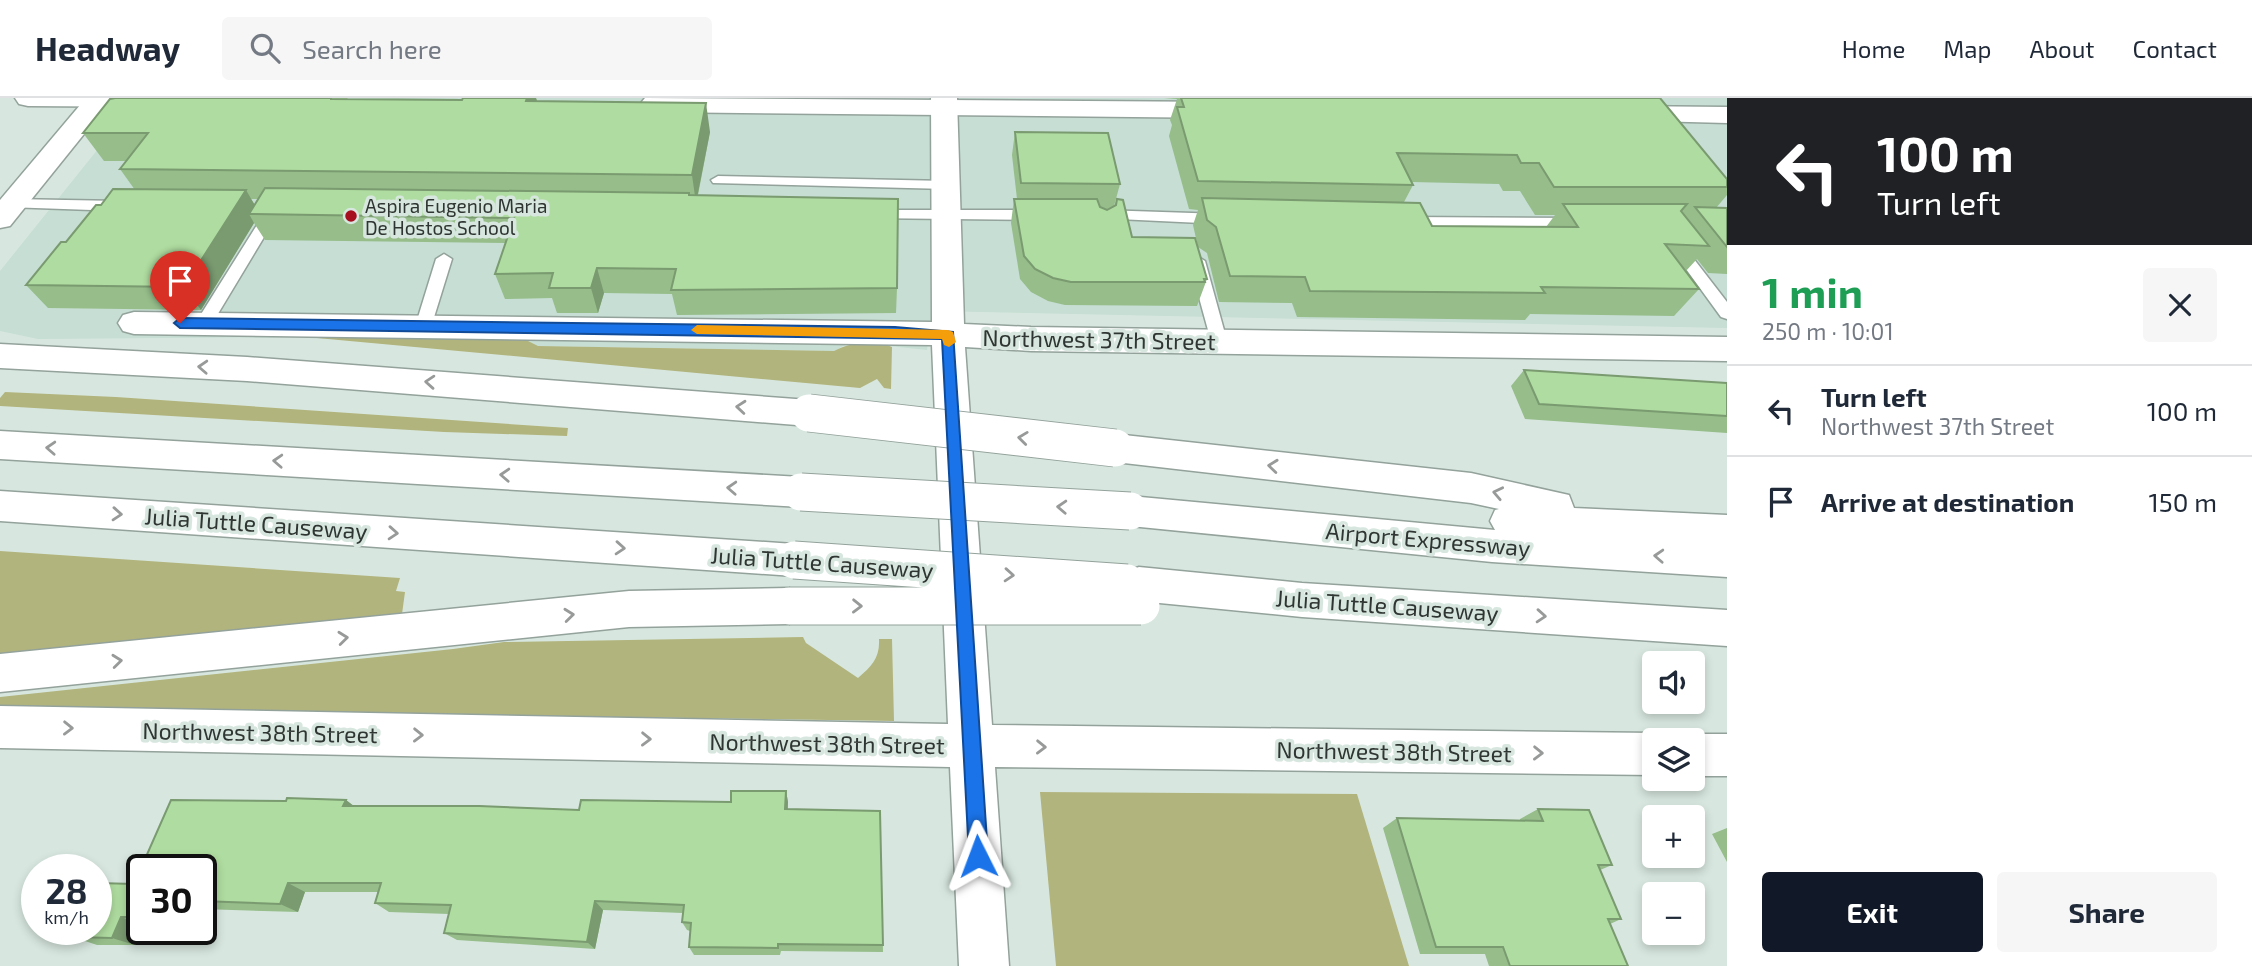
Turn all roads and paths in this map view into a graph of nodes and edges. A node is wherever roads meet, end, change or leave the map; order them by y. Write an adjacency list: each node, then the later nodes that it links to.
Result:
1 (28, 98): 2 (main road)
2 (99, 98): 3 (main road); 14 (main road)
3 (195, 100)
4 (764, 102): 5 (main road); 6 (main road)
5 (944, 102): 7 (main road); 11 (main road)
6 (622, 104)
7 (1254, 110)
8 (1595, 114): 9 (main road)
9 (1727, 115)
10 (718, 180): 11 (lane)
11 (947, 184): 17 (main road)
12 (132, 206): 14 (lane)
13 (275, 208): 27 (lane)
14 (6, 211)
15 (851, 215): 17 (lane)
16 (1059, 215): 17 (lane)
17 (948, 216): 29 (main road)
18 (1096, 219): 19 (lane)
19 (1239, 219)
20 (1387, 222): 21 (lane)
21 (1588, 223)
22 (1669, 236): 25 (lane)
23 (1196, 254): 30 (lane)
24 (444, 258): 28 (lane)
25 (1727, 313)
26 (134, 323): 27 (main road, Northwest 37th Street)
27 (204, 323): 28 (main road, Northwest 37th Street)
28 (423, 327): 29 (main road, Northwest 37th Street)
29 (948, 335): 30 (main road, Northwest 37th Street); 43 (main road)
30 (1219, 341): 31 (main road, Northwest 37th Street)
31 (1727, 349)
32 (0, 356): 36 (main road, one-way to 32, bridge)
33 (0, 445): 35 (main road, one-way to 33, bridge)
34 (0, 506): 39 (main road, Julia Tuttle Causeway, one-way to 39, bridge)
35 (1130, 511): 36 (main road); 38 (main road, Airport Expressway, one-way to 35)
36 (1661, 528): 37 (main road)
37 (1727, 531)
38 (1727, 561)
39 (1140, 595): 40 (main road, Julia Tuttle Causeway, one-way to 40); 41 (main road, one-way to 39, bridge)
40 (1727, 628)
41 (0, 673)
42 (0, 727): 43 (main road, Northwest 38th Street, one-way to 43)
43 (973, 746): 44 (main road, Northwest 38th Street, one-way to 44); 47 (main road)
44 (1642, 754)
45 (1705, 755): 46 (main road)
46 (1727, 755)
47 (984, 966)

